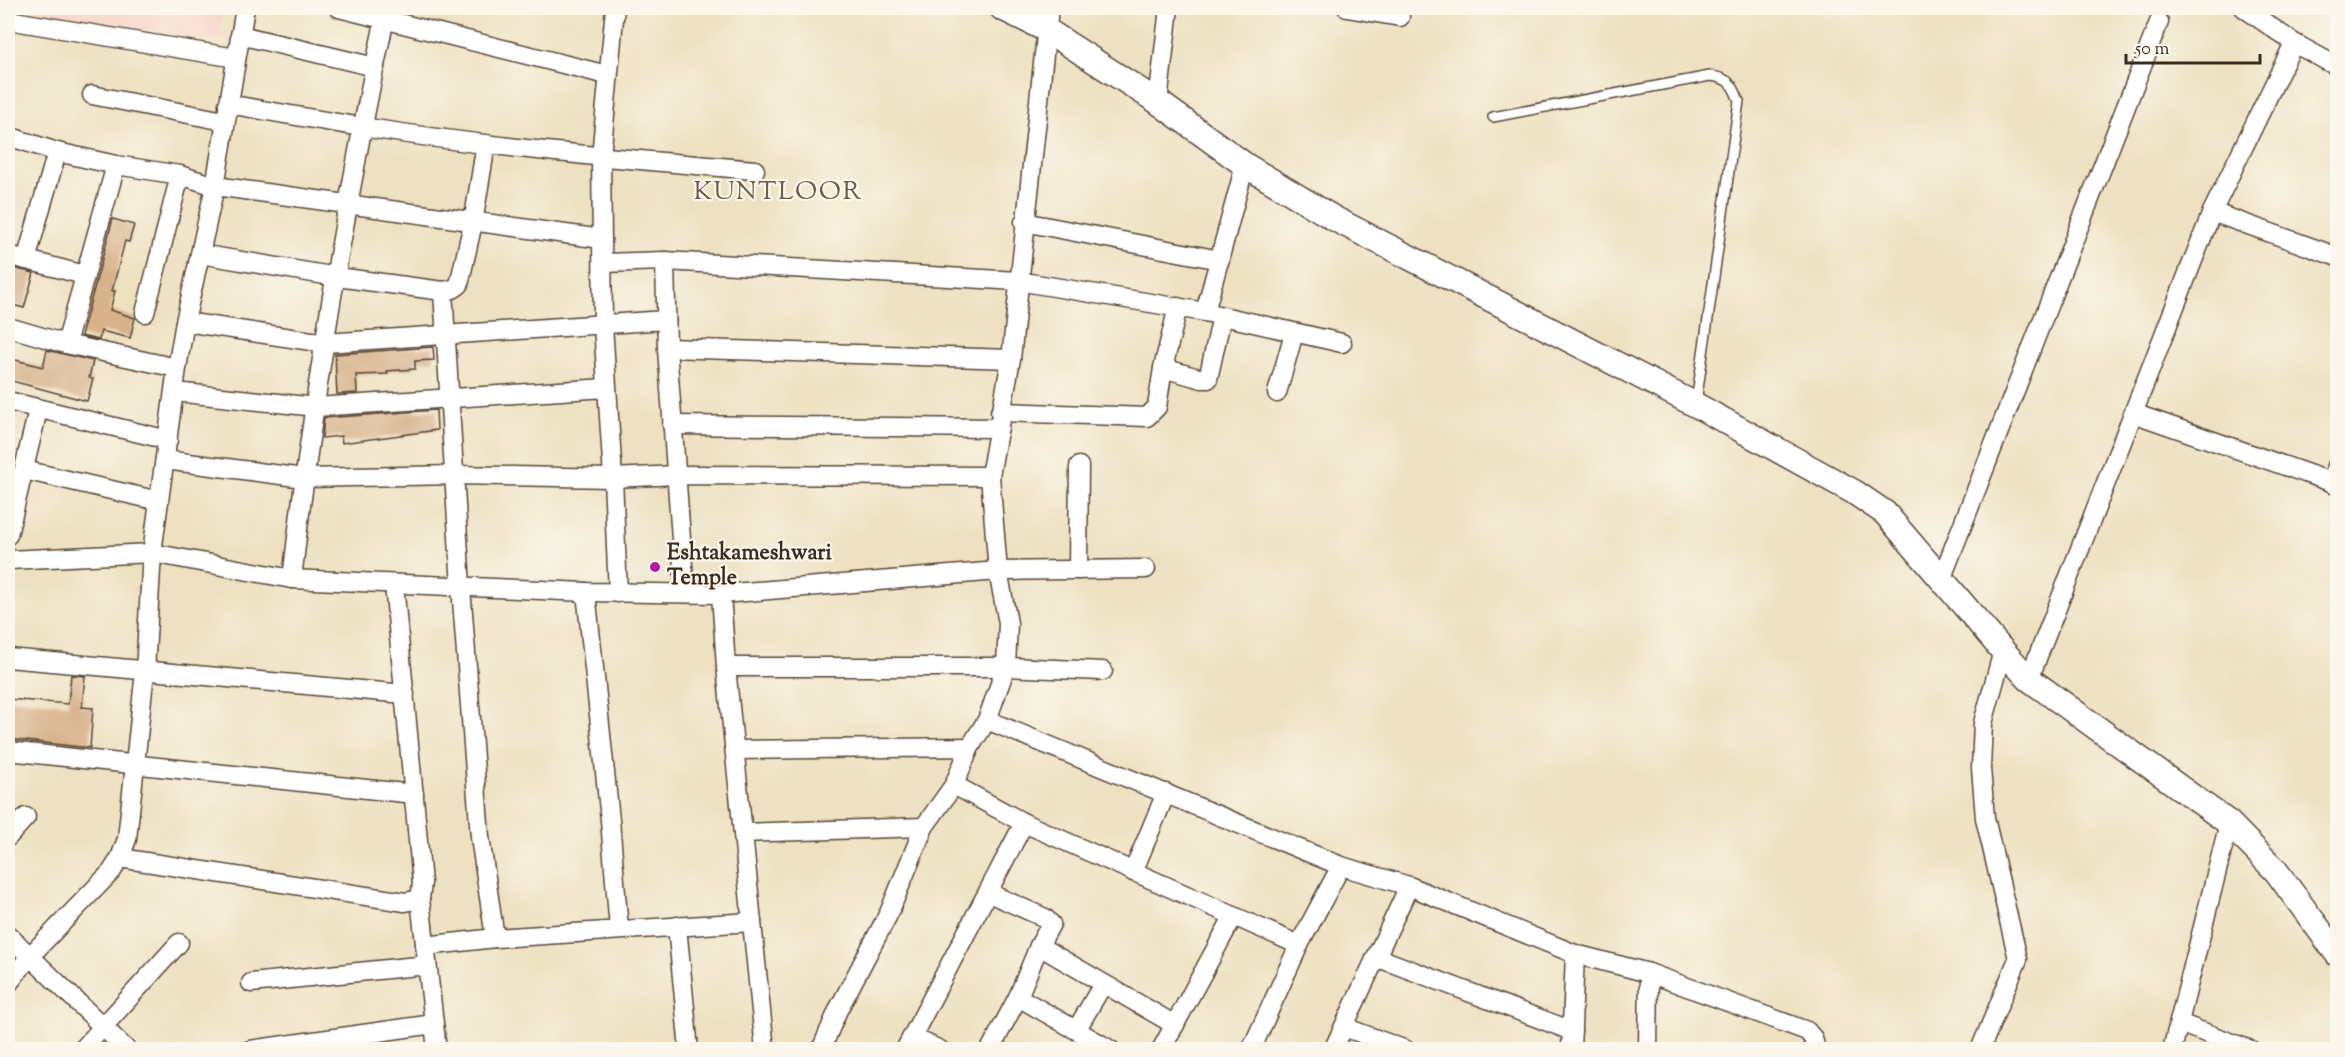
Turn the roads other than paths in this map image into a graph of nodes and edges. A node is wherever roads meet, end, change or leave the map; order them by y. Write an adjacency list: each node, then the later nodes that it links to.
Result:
1 (245, 8): 13 (street)
2 (339, 8): 8 (street)
3 (615, 8): 18 (street)
4 (1002, 8): 10 (street)
5 (1169, 8): 20 (street)
6 (1347, 8): 9 (street)
7 (2244, 8): 14 (street)
8 (386, 13): 16 (street); 18 (street)
9 (1401, 17)
10 (1047, 18): 20 (street); 35 (street)
11 (8, 20): 15 (street)
12 (2159, 22): 95 (street)
13 (240, 35): 15 (street); 16 (street)
14 (2294, 43): 17 (street); 34 (street)
15 (236, 58): 21 (street)
16 (375, 67): 23 (street)
17 (2337, 67)
18 (607, 75): 27 (street)
19 (92, 95): 21 (street)
20 (1158, 102): 29 (street)
21 (226, 112): 23 (street); 32 (street)
22 (1493, 117): 70 (lane)
23 (363, 127): 25 (street); 33 (street)
24 (8, 136): 26 (street)
25 (486, 144): 27 (street); 36 (street)
26 (57, 152): 28 (street); 41 (street)
27 (601, 157): 30 (street); 37 (street)
28 (116, 165): 31 (street); 45 (street)
29 (1245, 165): 42 (street); 70 (street)
30 (755, 170)
31 (180, 175): 32 (street); 50 (street)
32 (215, 186): 33 (street); 38 (street)
33 (349, 204): 36 (street); 46 (street)
34 (2212, 212): 40 (street); 73 (street)
35 (1024, 222): 42 (street); 47 (street)
36 (473, 223): 37 (street); 48 (street)
37 (602, 239): 44 (street)
38 (200, 254): 46 (street); 53 (street)
39 (8, 255): 41 (street)
40 (2337, 257)
41 (26, 260): 45 (street)
42 (1220, 260): 51 (street)
43 (665, 261): 44 (street); 47 (street); 52 (street)
44 (603, 263): 54 (street)
45 (84, 275): 59 (street)
46 (337, 277): 48 (street); 58 (street)
47 (1018, 281): 49 (street); 62 (street)
48 (443, 291): 57 (street)
49 (1178, 307): 51 (street); 64 (street)
50 (145, 313)
51 (1214, 314): 56 (street); 64 (street)
52 (666, 320): 54 (street); 61 (street)
53 (185, 322): 58 (street); 63 (street)
54 (603, 325): 57 (street); 65 (street)
55 (8, 327): 59 (street)
56 (1294, 333): 60 (street); 67 (street)
57 (446, 335): 58 (street); 68 (street)
58 (325, 343): 71 (street)
59 (66, 344): 63 (street)
60 (1342, 344)
61 (667, 348): 62 (street); 75 (street)
62 (1011, 358): 74 (street)
63 (177, 368): 66 (street)
64 (1163, 368): 74 (street)
65 (606, 387): 68 (street); 85 (street)
66 (175, 392): 71 (street); 76 (street)
67 (1277, 393)
68 (449, 399): 71 (street); 81 (street)
69 (8, 401): 72 (street)
70 (1696, 405): 95 (street)
71 (316, 407): 84 (street)
72 (38, 410): 76 (street); 80 (street)
73 (2133, 413): 86 (street); 108 (street)
74 (1000, 421): 75 (street); 83 (street)
75 (672, 425): 82 (street)
76 (168, 440): 77 (street)
77 (165, 460): 84 (street); 87 (street)
78 (2337, 464): 86 (street)
79 (1079, 466): 92 (street)
80 (24, 470): 87 (street); 88 (street)
81 (455, 475): 84 (street); 85 (street); 97 (street)
82 (677, 475): 83 (street); 85 (street); 100 (street)
83 (990, 476): 93 (street)
84 (304, 478): 94 (street)
85 (613, 478): 99 (street)
86 (2334, 484)
87 (159, 501): 89 (street)
88 (8, 535)
89 (152, 553): 90 (street); 94 (street); 106 (street)
90 (8, 560)
91 (1146, 569): 92 (street)
92 (1078, 570): 93 (street)
93 (998, 571): 101 (street); 105 (street)
94 (292, 579): 96 (street)
95 (1941, 580): 102 (street)
96 (394, 584): 97 (street); 109 (street)
97 (461, 587): 98 (street); 137 (street)
98 (586, 592): 99 (street); 135 (street)
99 (618, 592): 100 (street)
100 (685, 593): 101 (street)
101 (721, 594): 104 (street)
102 (2003, 651): 108 (street); 177 (street)
103 (8, 658): 106 (street)
104 (726, 667): 105 (street); 112 (street)
105 (1006, 667): 107 (street); 110 (street)
106 (146, 671): 109 (street); 114 (street)
107 (1103, 671)
108 (2029, 679): 120 (street)
109 (405, 694): 116 (street)
110 (987, 720): 111 (street); 117 (street)
111 (970, 747): 112 (street); 115 (street)
112 (736, 750): 122 (street)
113 (8, 751): 114 (street)
114 (135, 763): 116 (street); 124 (street)
115 (954, 785): 119 (street); 121 (street)
116 (414, 794): 129 (street)
117 (1166, 794): 125 (street); 126 (street)
118 (26, 817): 123 (street)
119 (1024, 823): 126 (street); 128 (street)
120 (2229, 823): 130 (street); 152 (street)
121 (924, 827): 122 (street); 167 (street)
122 (743, 833): 132 (street)
123 (8, 837)
124 (120, 858): 129 (street); 144 (street)
125 (1341, 866): 127 (street); 139 (street)
126 (1133, 872): 131 (street)
127 (1408, 886): 142 (street); 145 (street)
128 (989, 893): 141 (street); 159 (street)
129 (420, 899): 140 (street)
130 (2310, 916): 134 (street); 143 (street)
131 (1233, 917): 139 (street); 154 (street)
132 (752, 922): 133 (street); 166 (street)
133 (677, 926): 135 (street); 165 (street)
134 (2337, 929)
135 (619, 930): 137 (street)
136 (8, 935): 144 (street)
137 (495, 938): 140 (street)
138 (179, 943): 155 (street)
139 (1299, 945): 160 (street)
140 (425, 946): 146 (street)
141 (1039, 946): 150 (street); 151 (street)
142 (1575, 954): 147 (street); 158 (street)
143 (2337, 955)
144 (30, 956): 149 (street); 155 (street)
145 (1376, 957): 156 (street); 158 (street)
146 (427, 965): 148 (street); 153 (street)
147 (1649, 973): 175 (street); 176 (street)
148 (251, 983)
149 (8, 984)
150 (1103, 984): 154 (street); 157 (street)
151 (1018, 997): 157 (street); 169 (street)
152 (2178, 1023): 178 (street); 179 (street)
153 (434, 1024): 163 (street); 164 (street)
154 (1175, 1025): 171 (street)
155 (103, 1027): 161 (street); 162 (street)
156 (1344, 1027): 172 (street); 173 (street)
157 (1077, 1029): 170 (street)
158 (1572, 1031): 174 (street)
159 (909, 1043): 168 (street)
160 (1256, 1048)
161 (82, 1050)
162 (127, 1050)
163 (250, 1050)
164 (437, 1050)
165 (689, 1050)
166 (765, 1050)
167 (820, 1050)
168 (940, 1050)
169 (990, 1050)
170 (1111, 1050)
171 (1161, 1050)
172 (1334, 1050)
173 (1406, 1050)
174 (1571, 1050)
175 (1648, 1050)
176 (1816, 1050)
177 (1980, 1050)
178 (2172, 1050)
179 (2252, 1050)

